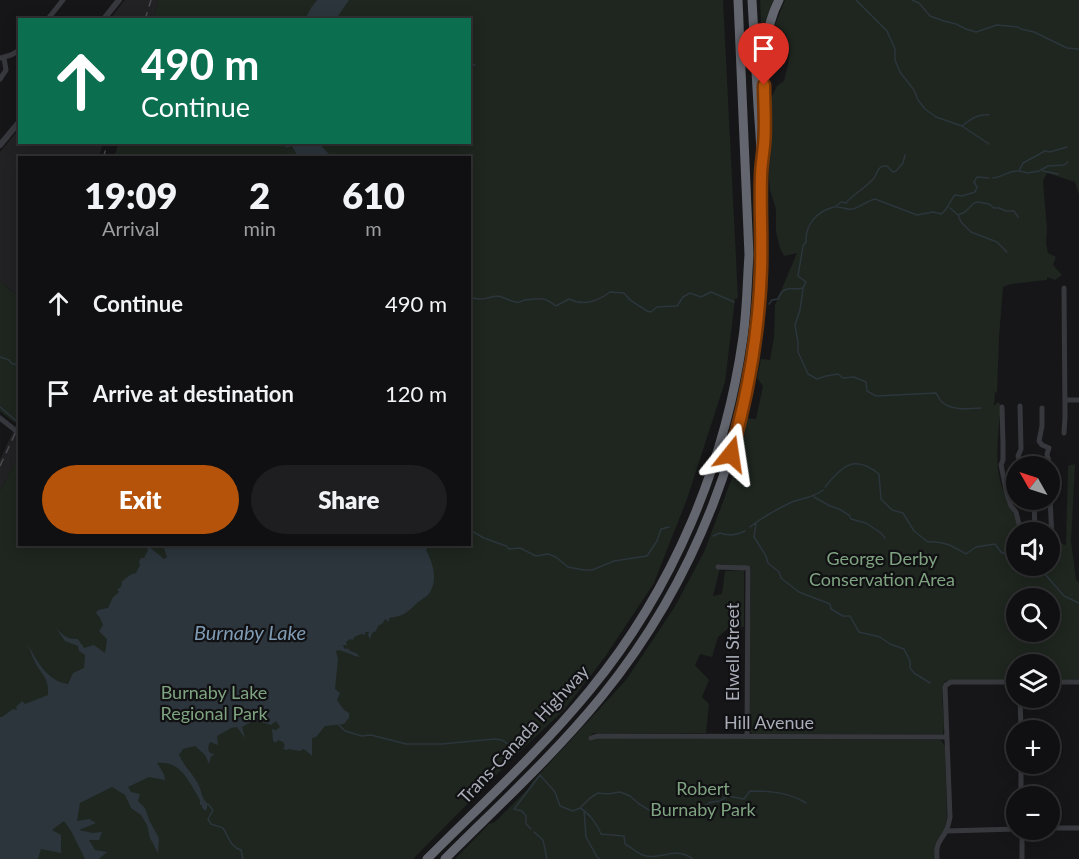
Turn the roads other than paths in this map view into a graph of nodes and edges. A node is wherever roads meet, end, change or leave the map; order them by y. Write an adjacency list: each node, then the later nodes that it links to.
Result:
1 (63, 0): 6 (street)
2 (119, 0): 7 (street)
3 (752, 0): 13 (highway, Trans-Canada Highway)
4 (778, 0): 13 (highway)
5 (738, 1): 40 (highway, Trans-Canada Highway)
6 (49, 18)
7 (105, 18)
8 (18, 51): 9 (street)
9 (2, 58): 10 (street)
10 (0, 79)
11 (18, 123): 12 (street)
12 (0, 145)
13 (762, 158): 41 (highway, Trans-Canada Highway)
14 (1064, 288): 15 (street)
15 (1065, 400): 16 (street); 22 (street)
16 (1079, 400)
17 (1020, 406): 23 (street)
18 (1002, 407): 26 (street)
19 (1042, 408): 24 (street)
20 (0, 418): 21 (street)
21 (18, 432)
22 (1064, 434)
23 (1018, 456)
24 (1047, 456)
25 (1006, 459): 26 (street)
26 (1003, 460): 27 (street)
27 (1018, 522)
28 (718, 567): 32 (street, Elwell Street)
29 (1006, 682): 33 (street)
30 (1060, 682): 31 (street)
31 (1079, 682)
32 (747, 736): 33 (street, Hill Avenue); 34 (street, Hill Avenue)
33 (946, 737): 38 (street)
34 (591, 738)
35 (1060, 828): 36 (street)
36 (1079, 828)
37 (1006, 829): 38 (street)
38 (946, 831): 42 (street)
39 (1022, 840): 43 (street)
40 (427, 859)
41 (445, 859)
42 (937, 859)
43 (1022, 859)

